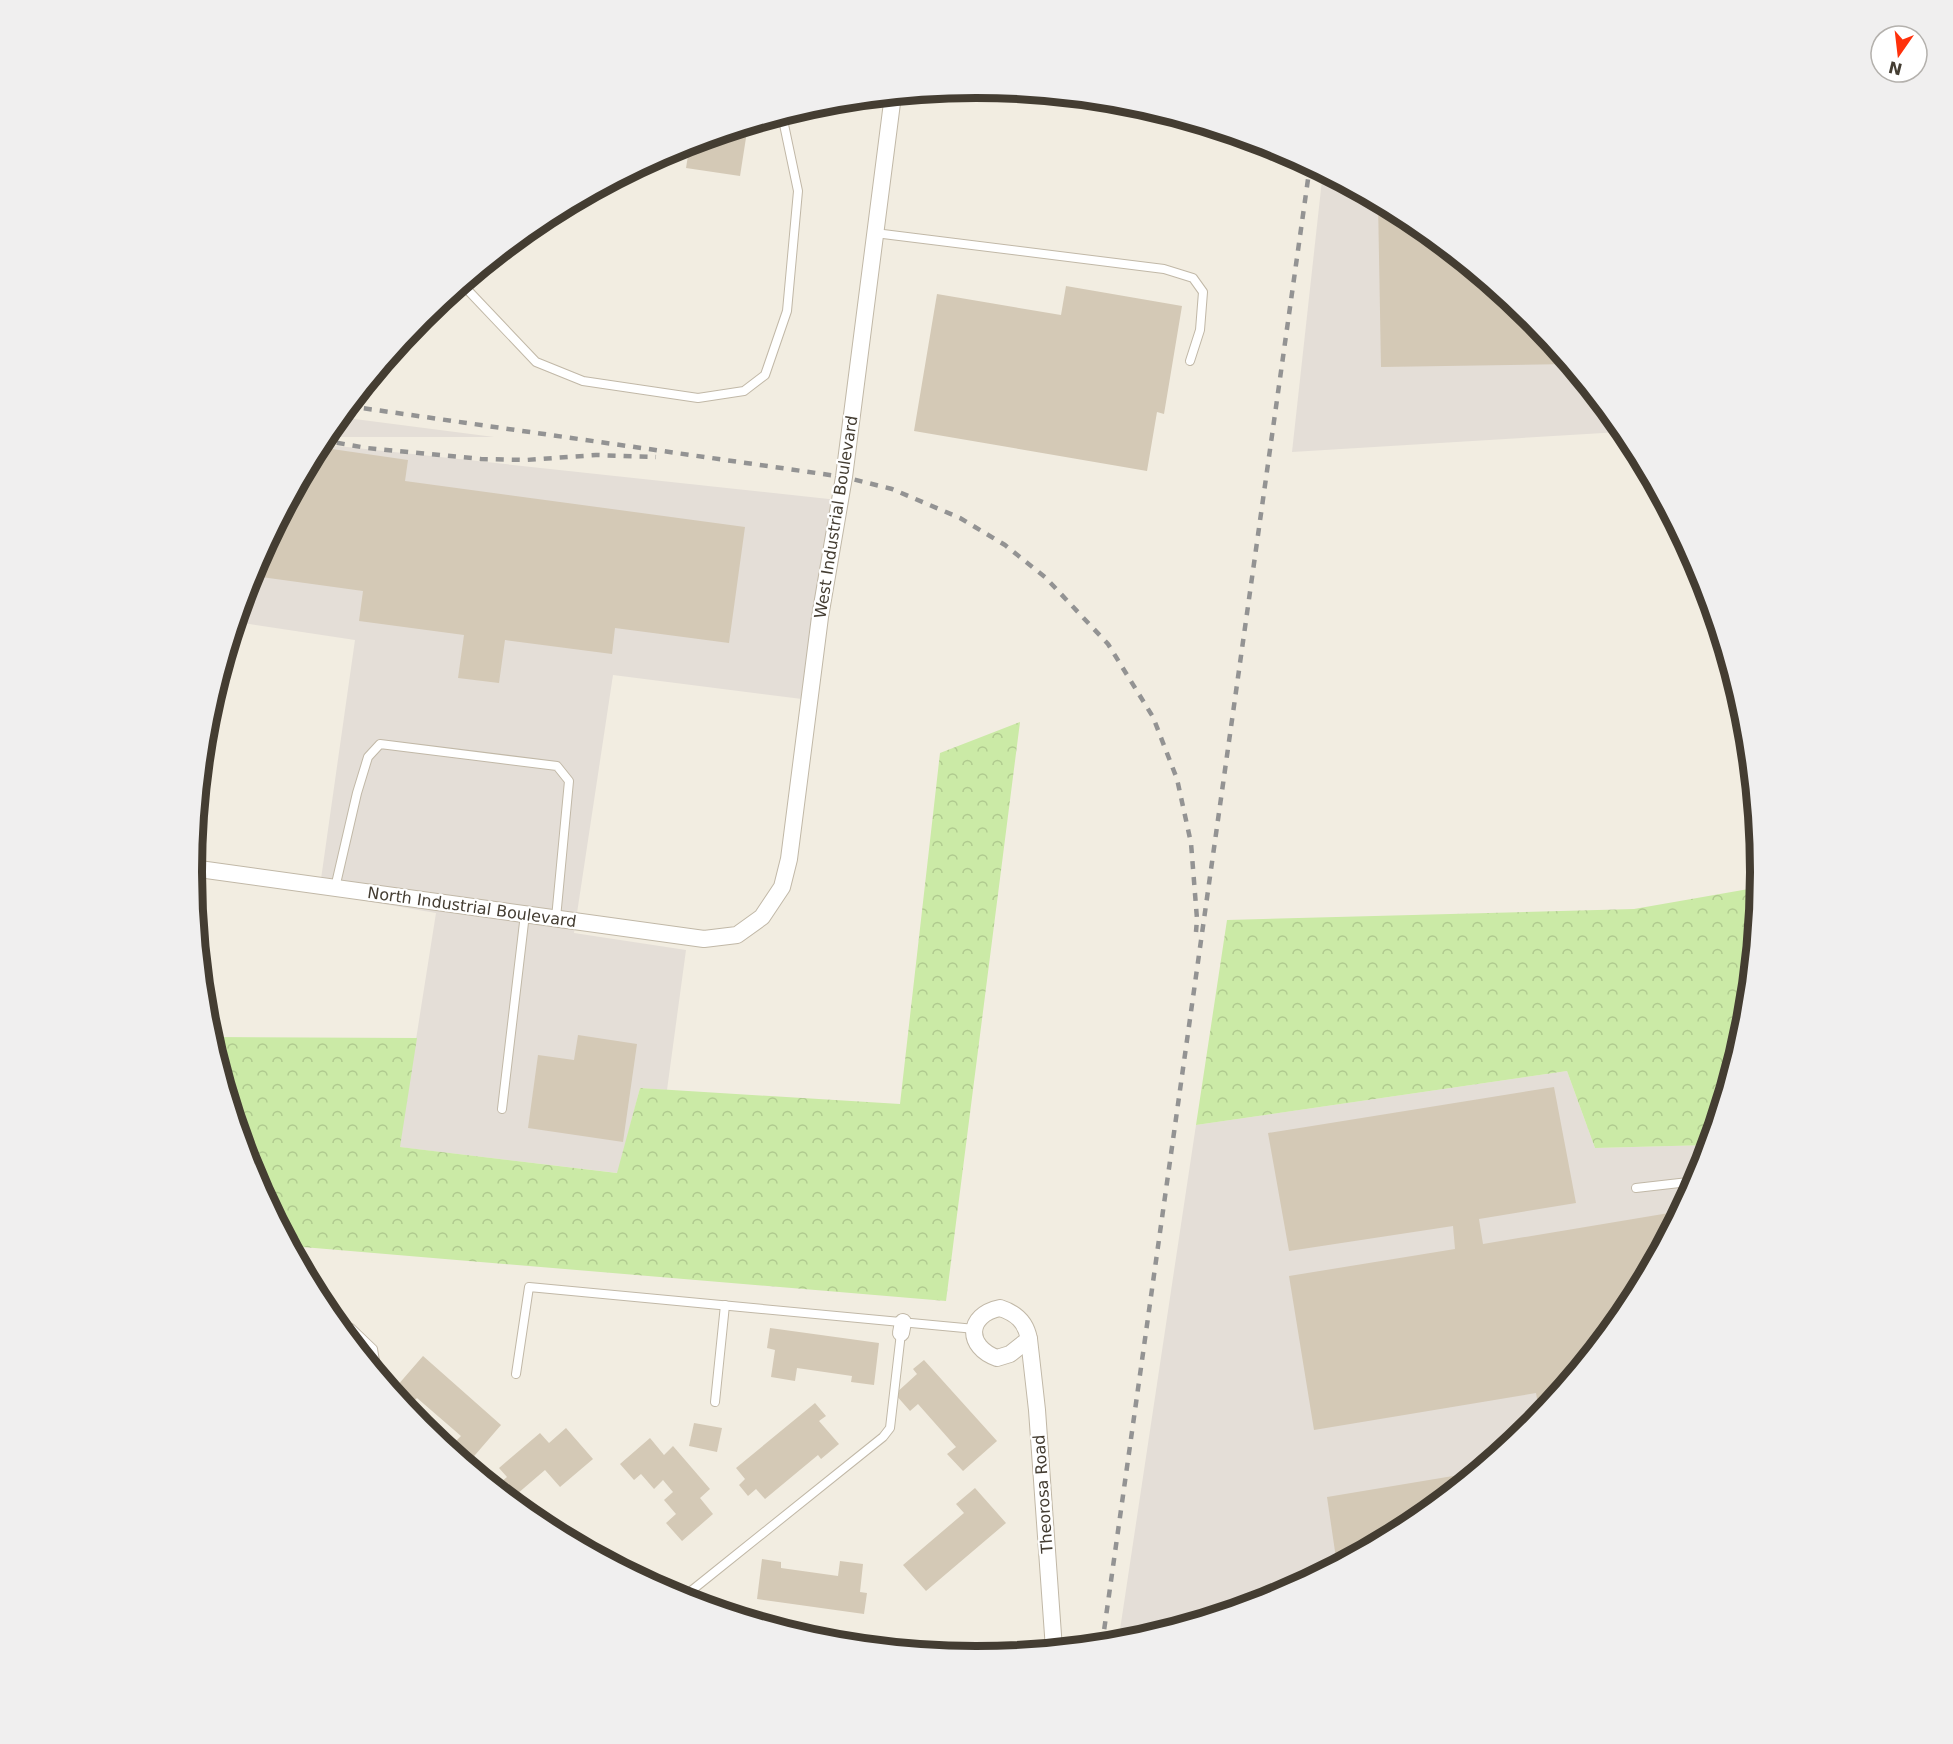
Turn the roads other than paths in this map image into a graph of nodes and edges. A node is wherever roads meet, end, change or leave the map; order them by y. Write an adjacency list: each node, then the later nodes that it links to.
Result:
1 (892, 102): 3 (street, West Industrial Boulevard)
2 (783, 122): 4 (lane)
3 (875, 233): 5 (lane); 10 (street, West Industrial Boulevard)
4 (467, 289)
5 (1190, 361)
6 (202, 869): 7 (street, North Industrial Boulevard)
7 (335, 888): 8 (street, North Industrial Boulevard); 9 (lane)
8 (525, 914): 9 (street, North Industrial Boulevard); 11 (lane)
9 (556, 918): 10 (street, North Industrial Boulevard)
10 (749, 926)
11 (502, 1109)
12 (1686, 1182): 13 (lane)
13 (1636, 1188)
14 (725, 1305): 15 (lane); 20 (lane); 21 (lane)
15 (902, 1328): 17 (lane); 22 (lane)
16 (352, 1329): 19 (lane)
17 (975, 1329): 18 (street); 18 (street)
18 (1029, 1339): 23 (street, Theorosa Road)
19 (375, 1359)
20 (516, 1374)
21 (715, 1402)
22 (690, 1592)
23 (1054, 1642)

